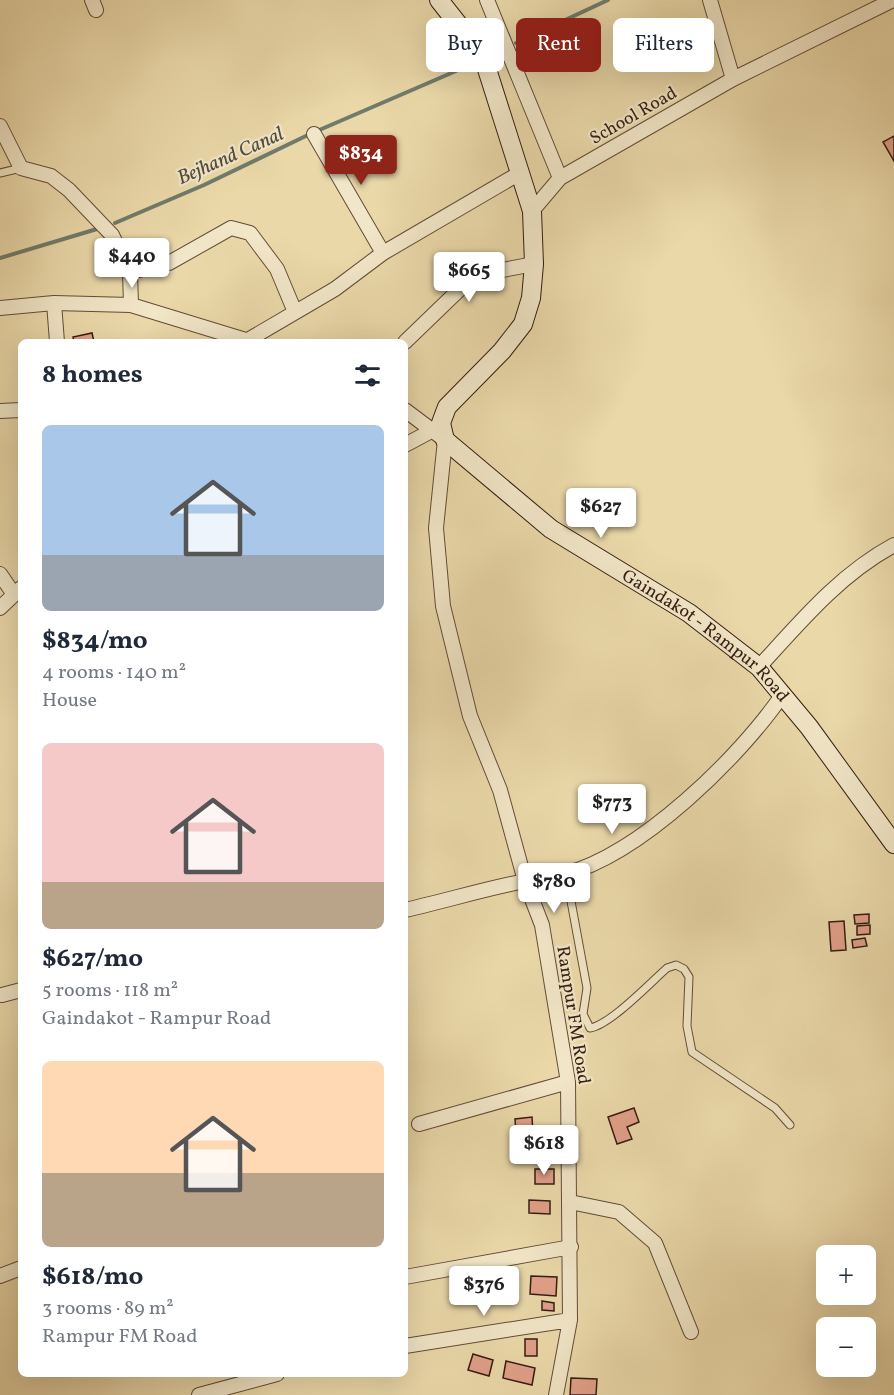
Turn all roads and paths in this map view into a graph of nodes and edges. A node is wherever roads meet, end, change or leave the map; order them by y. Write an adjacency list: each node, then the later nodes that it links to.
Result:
1 (439, 0): 10 (main road)
2 (487, 0): 11 (street)
3 (710, 0): 5 (street)
4 (893, 0): 5 (street, School Road)
5 (733, 79): 11 (street, School Road)
6 (0, 126): 8 (street)
7 (314, 134): 13 (street)
8 (21, 168): 9 (lane); 15 (street)
9 (0, 173)
10 (520, 173): 12 (main road); 13 (street)
11 (560, 178): 12 (street, School Road)
12 (532, 211): 14 (main road)
13 (383, 253): 19 (street)
14 (534, 264): 23 (street); 27 (main road)
15 (130, 272): 17 (street); 19 (street)
16 (54, 303): 17 (street); 18 (street); 20 (street)
17 (131, 305): 21 (street)
18 (0, 308)
19 (295, 312): 22 (street)
20 (57, 339)
21 (243, 339)
22 (253, 339)
23 (408, 339)
24 (18, 410): 25 (street)
25 (0, 411)
26 (408, 412): 27 (street)
27 (439, 435): 28 (street); 33 (main road, Gaindakot - Rampur Road); 37 (street, Rampur FM Road)
28 (408, 444)
29 (894, 545): 33 (street)
30 (0, 574): 31 (street)
31 (17, 591): 32 (street)
32 (0, 608)
33 (759, 667): 34 (main road, Gaindakot - Rampur Road)
34 (783, 694): 35 (main road, Gaindakot - Rampur Road); 36 (street)
35 (894, 844)
36 (566, 874): 37 (street); 43 (lane)
37 (525, 881): 38 (street); 41 (street, Rampur FM Road)
38 (408, 909)
39 (18, 991): 40 (street)
40 (1, 998)
41 (568, 1082): 42 (street); 44 (street, Rampur FM Road)
42 (418, 1124)
43 (790, 1125)
44 (570, 1202): 45 (street, Rampur FM Road); 50 (street)
45 (571, 1247): 48 (street); 49 (street, Rampur FM Road)
46 (18, 1269): 47 (street)
47 (0, 1276)
48 (408, 1276)
49 (570, 1320): 51 (street); 54 (street, Rampur FM Road)
50 (691, 1332)
51 (408, 1346)
52 (266, 1377): 53 (street)
53 (199, 1395)
54 (556, 1395)

